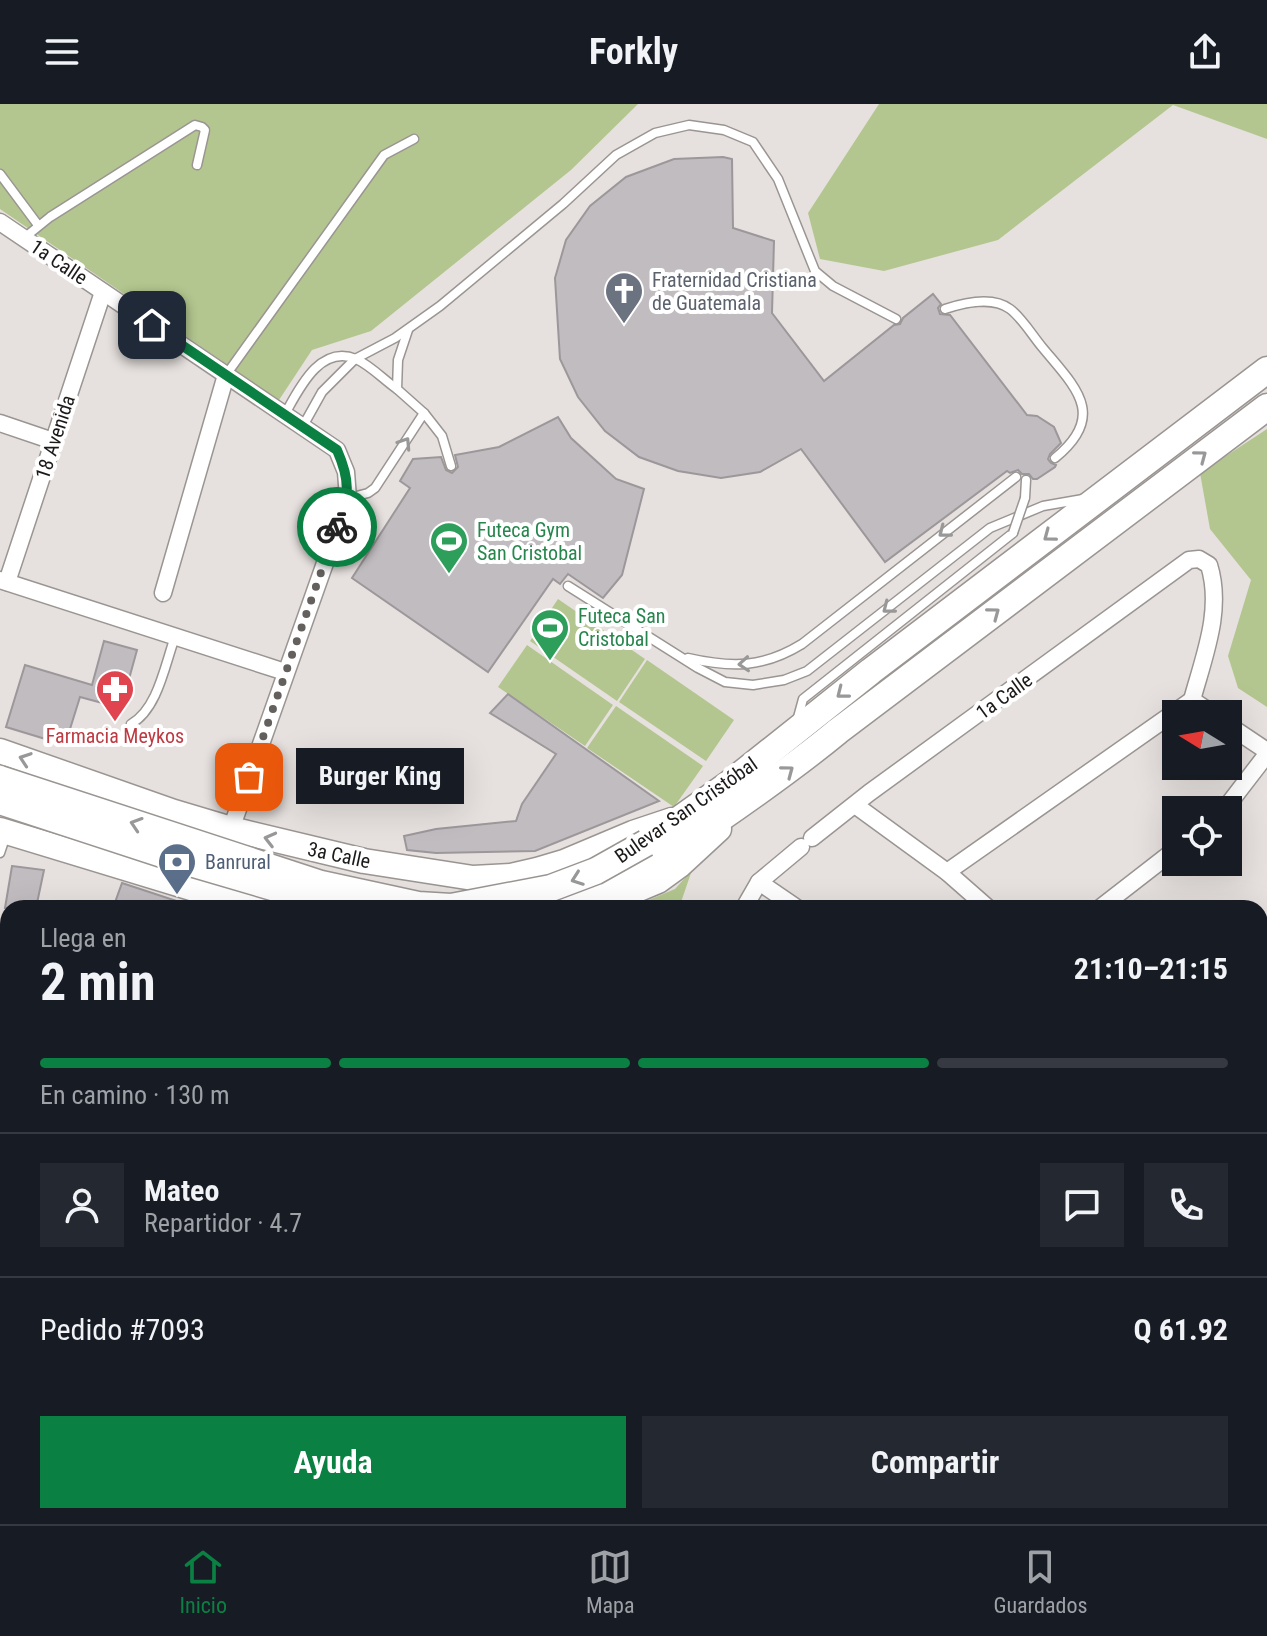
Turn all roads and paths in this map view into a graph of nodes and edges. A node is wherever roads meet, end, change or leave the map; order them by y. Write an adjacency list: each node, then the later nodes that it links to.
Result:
1 (414, 139): 13 (lane)
2 (197, 165): 5 (lane)
3 (0, 174): 5 (lane)
4 (0, 222): 6 (street, 1a Calle)
5 (38, 225): 6 (lane)
6 (24, 238): 7 (street, 1a Calle)
7 (103, 292): 13 (street, 1a Calle); 20 (street, 18 Avenida)
8 (945, 309): 21 (lane)
9 (896, 319): 10 (lane)
10 (410, 326): 11 (lane); 14 (lane)
11 (355, 359): 14 (lane); 17 (lane); 19 (lane)
12 (1267, 370): 25 (main road, Bulevar San Cristóbal)
13 (226, 375): 17 (street, 1a Calle); 29 (street)
14 (397, 389): 16 (lane)
15 (1267, 407): 42 (main road, Bulevar San Cristóbal, one-way to 15)
16 (424, 413): 22 (lane); 26 (lane, one-way to 16)
17 (284, 414): 19 (street, 1a Calle)
18 (0, 423): 20 (street)
19 (303, 427): 26 (street, 1a Calle)
20 (53, 441): 27 (street, 18 Avenida)
21 (1055, 458)
22 (451, 466)
23 (1016, 477): 31 (lane, one-way to 31)
24 (1026, 480): 36 (lane, bridge)
25 (1101, 496): 31 (lane, one-way to 31); 36 (main road, Bulevar San Cristóbal, one-way to 36)
26 (348, 498): 32 (street)
27 (4, 581): 30 (street)
28 (568, 586): 31 (lane)
29 (163, 593)
30 (175, 637): 32 (street); 35 (lane)
31 (683, 657)
32 (285, 672): 46 (street)
33 (1192, 700): 44 (street, 1a Calle)
34 (1162, 721): 54 (street)
35 (131, 724)
36 (794, 732): 45 (main road, Bulevar San Cristóbal)
37 (1242, 735): 39 (street)
38 (0, 751): 40 (street, 3a Calle, one-way to 38)
39 (1267, 752): 43 (street)
40 (69, 774): 46 (street, 3a Calle); 48 (street)
41 (4, 784): 50 (main road, Bulevar San Cristóbal, bridge); 59 (main road, Bulevar San Cristóbal, one-way to 41, bridge)
42 (756, 794): 49 (main road, Bulevar San Cristóbal); 63 (street)
43 (1234, 796)
44 (855, 805): 54 (street); 55 (street, 1a Calle)
45 (682, 817): 49 (main road, Bulevar San Cristóbal); 53 (street, 3a Calle)
46 (231, 829): 53 (street, 3a Calle, one-way to 46); 57 (street)
47 (2, 834): 48 (street); 50 (main road, bridge)
48 (62, 849): 57 (street)
49 (650, 853): 56 (main road, Bulevar San Cristóbal, one-way to 56, bridge); 62 (main road, Bulevar San Cristóbal)
50 (177, 859): 58 (main road, Bulevar San Cristóbal, bridge)
51 (294, 860): 56 (main road)
52 (1162, 860): 67 (street)
53 (401, 868): 60 (street)
54 (947, 872): 66 (street)
55 (759, 882): 64 (street, 1a Calle); 65 (street)
56 (501, 899): 61 (main road, Bulevar San Cristóbal, one-way to 61, bridge)
57 (204, 900)
58 (317, 900)
59 (395, 900)
60 (412, 900)
61 (495, 900)
62 (574, 900)
63 (613, 900)
64 (749, 900)
65 (785, 900)
66 (979, 900)
67 (1110, 900)

